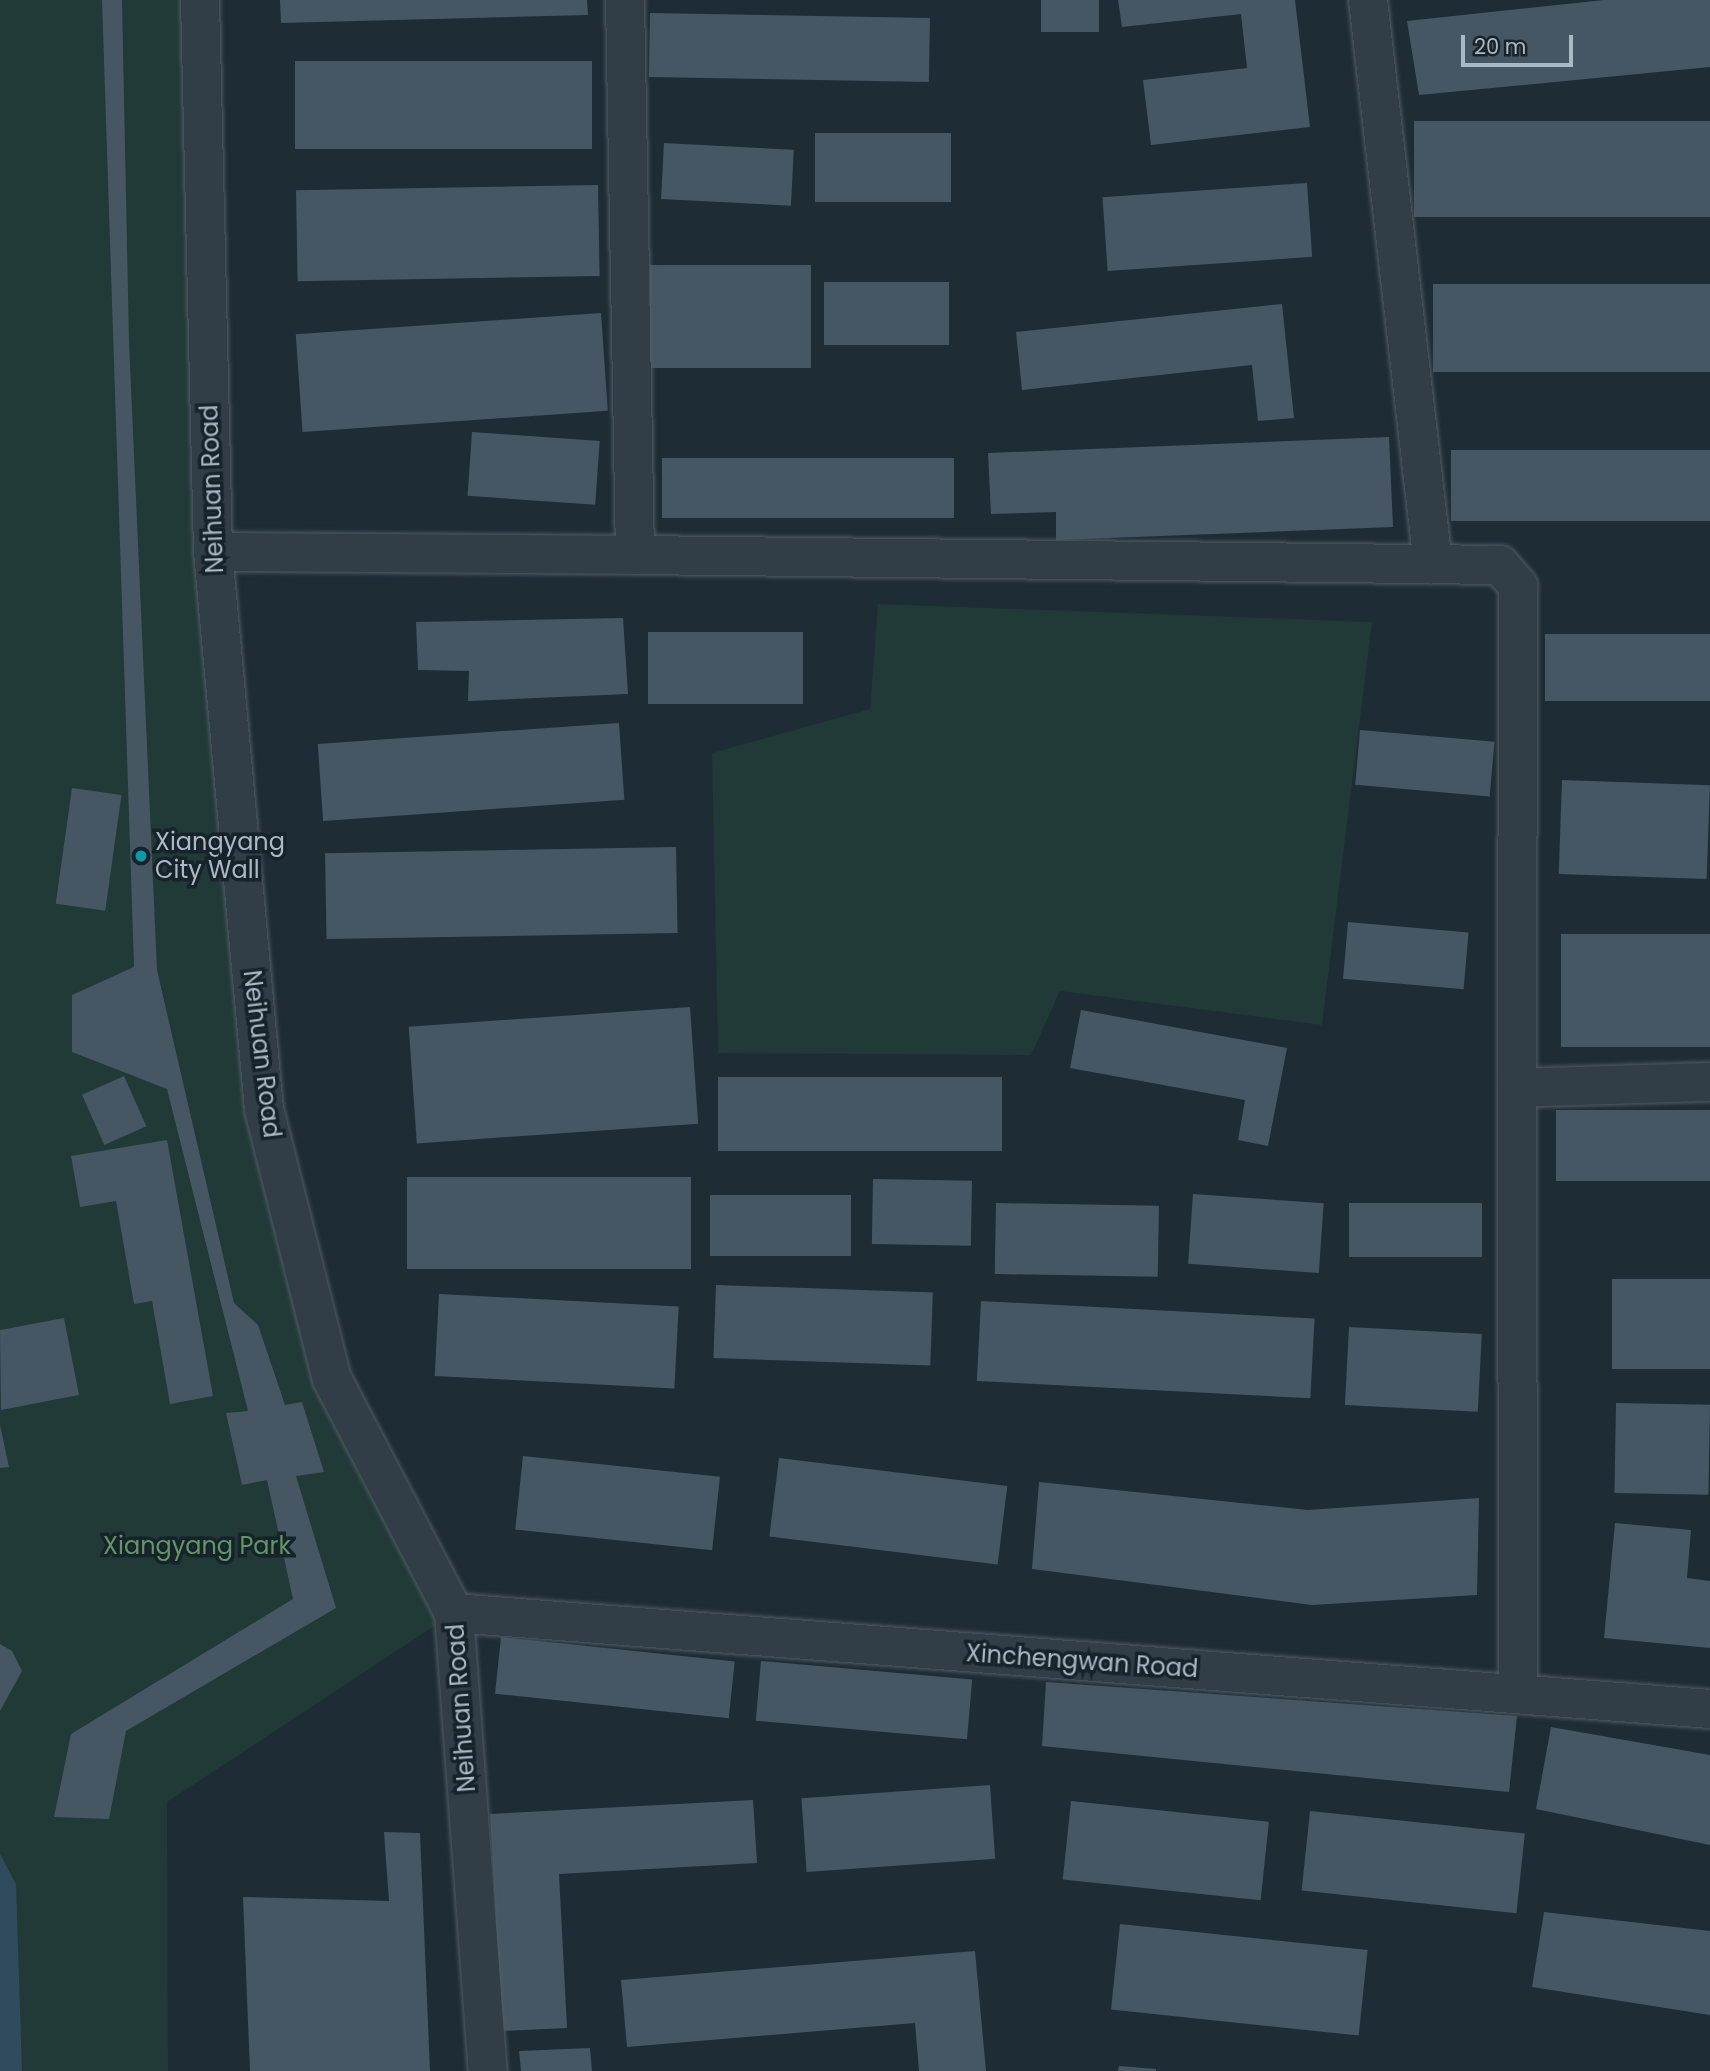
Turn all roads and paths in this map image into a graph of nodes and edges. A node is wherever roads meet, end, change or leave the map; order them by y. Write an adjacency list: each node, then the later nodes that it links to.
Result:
1 (200, 0): 4 (street, Neihuan Road)
2 (625, 0): 5 (street)
3 (1368, 0): 6 (street)
4 (212, 552): 5 (street); 9 (street, Neihuan Road)
5 (635, 555): 6 (street)
6 (1433, 564): 8 (street)
7 (1710, 1082): 8 (street)
8 (1517, 1088): 10 (street)
9 (454, 1613): 10 (street, Xinchengwan Road); 12 (street, Neihuan Road)
10 (1518, 1694): 11 (street, Xinchengwan Road)
11 (1710, 1709)
12 (488, 2071)

